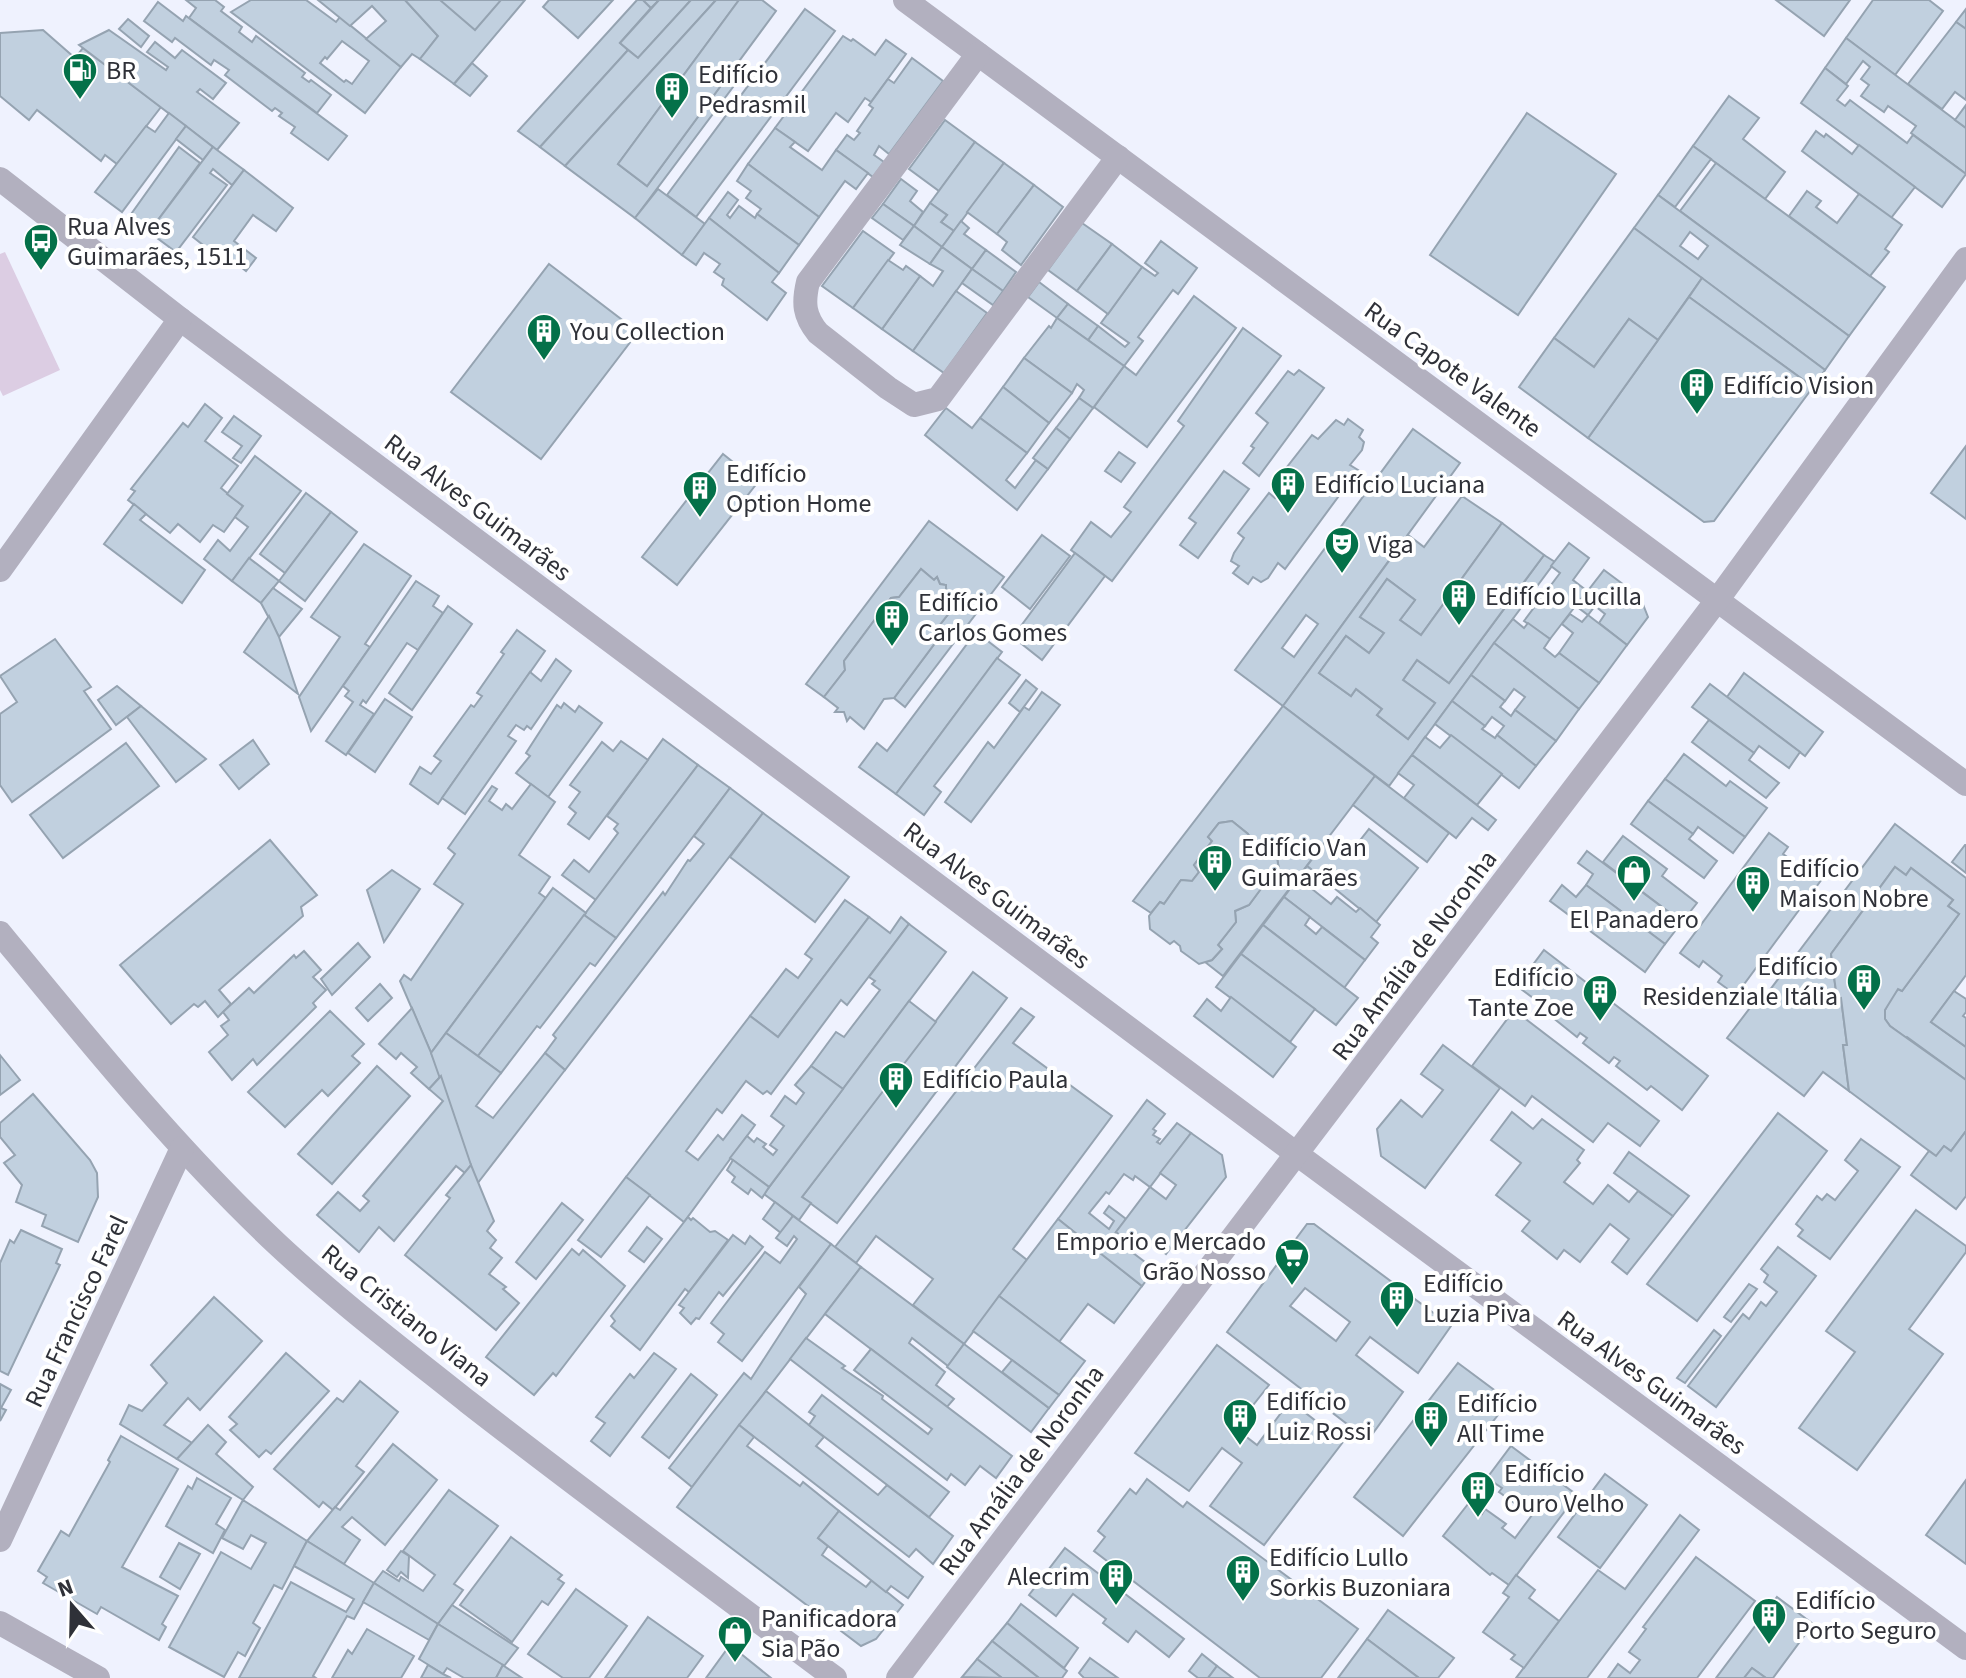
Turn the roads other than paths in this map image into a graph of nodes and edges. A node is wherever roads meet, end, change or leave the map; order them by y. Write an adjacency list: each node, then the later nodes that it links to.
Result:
1 (905, 0): 2 (street, Rua Capote Valente)
2 (978, 54): 3 (street, Rua Capote Valente); 3 (street)
3 (1118, 157): 8 (street, Rua Capote Valente)
4 (0, 179): 6 (street, Rua Alves Guimarães)
5 (1966, 259): 8 (street, Rua Amália de Noronha)
6 (180, 319): 7 (street); 12 (street, Rua Alves Guimarães)
7 (0, 570)
8 (1718, 599): 9 (street, Rua Capote Valente); 12 (street, Rua Amália de Noronha)
9 (1966, 784)
10 (0, 933): 11 (street, Rua Cristiano Viana)
11 (182, 1148): 13 (street, Rua Francisco Farel); 17 (street, Rua Cristiano Viana)
12 (1298, 1155): 15 (street, Rua Alves Guimarães); 18 (street, Rua Amália de Noronha)
13 (0, 1540)
14 (0, 1623): 16 (street)
15 (1966, 1648)
16 (98, 1678)
17 (835, 1678)
18 (898, 1678)

